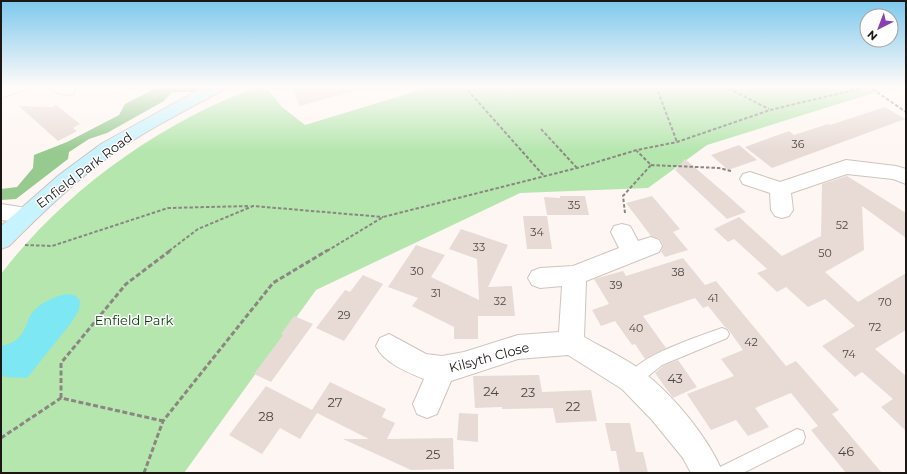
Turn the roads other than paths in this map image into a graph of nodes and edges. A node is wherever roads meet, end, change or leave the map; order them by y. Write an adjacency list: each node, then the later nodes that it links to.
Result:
1 (176, 108): 7 (street, Enfield Park Road)
2 (902, 170): 4 (street)
3 (750, 180): 4 (street)
4 (780, 189): 5 (street)
5 (782, 210)
6 (1, 212): 7 (street)
7 (26, 214): 8 (street, Enfield Park Road)
8 (1, 240)
9 (635, 243): 10 (street)
10 (574, 276): 11 (street); 13 (street)
11 (540, 278)
12 (722, 334): 16 (lane)
13 (571, 343): 15 (street, Kilsyth Close); 16 (street)
14 (389, 346): 15 (street, Kilsyth Close)
15 (442, 369): 17 (street)
16 (632, 380): 19 (street)
17 (427, 404)
18 (797, 437): 20 (lane)
19 (708, 473)
20 (726, 473)

